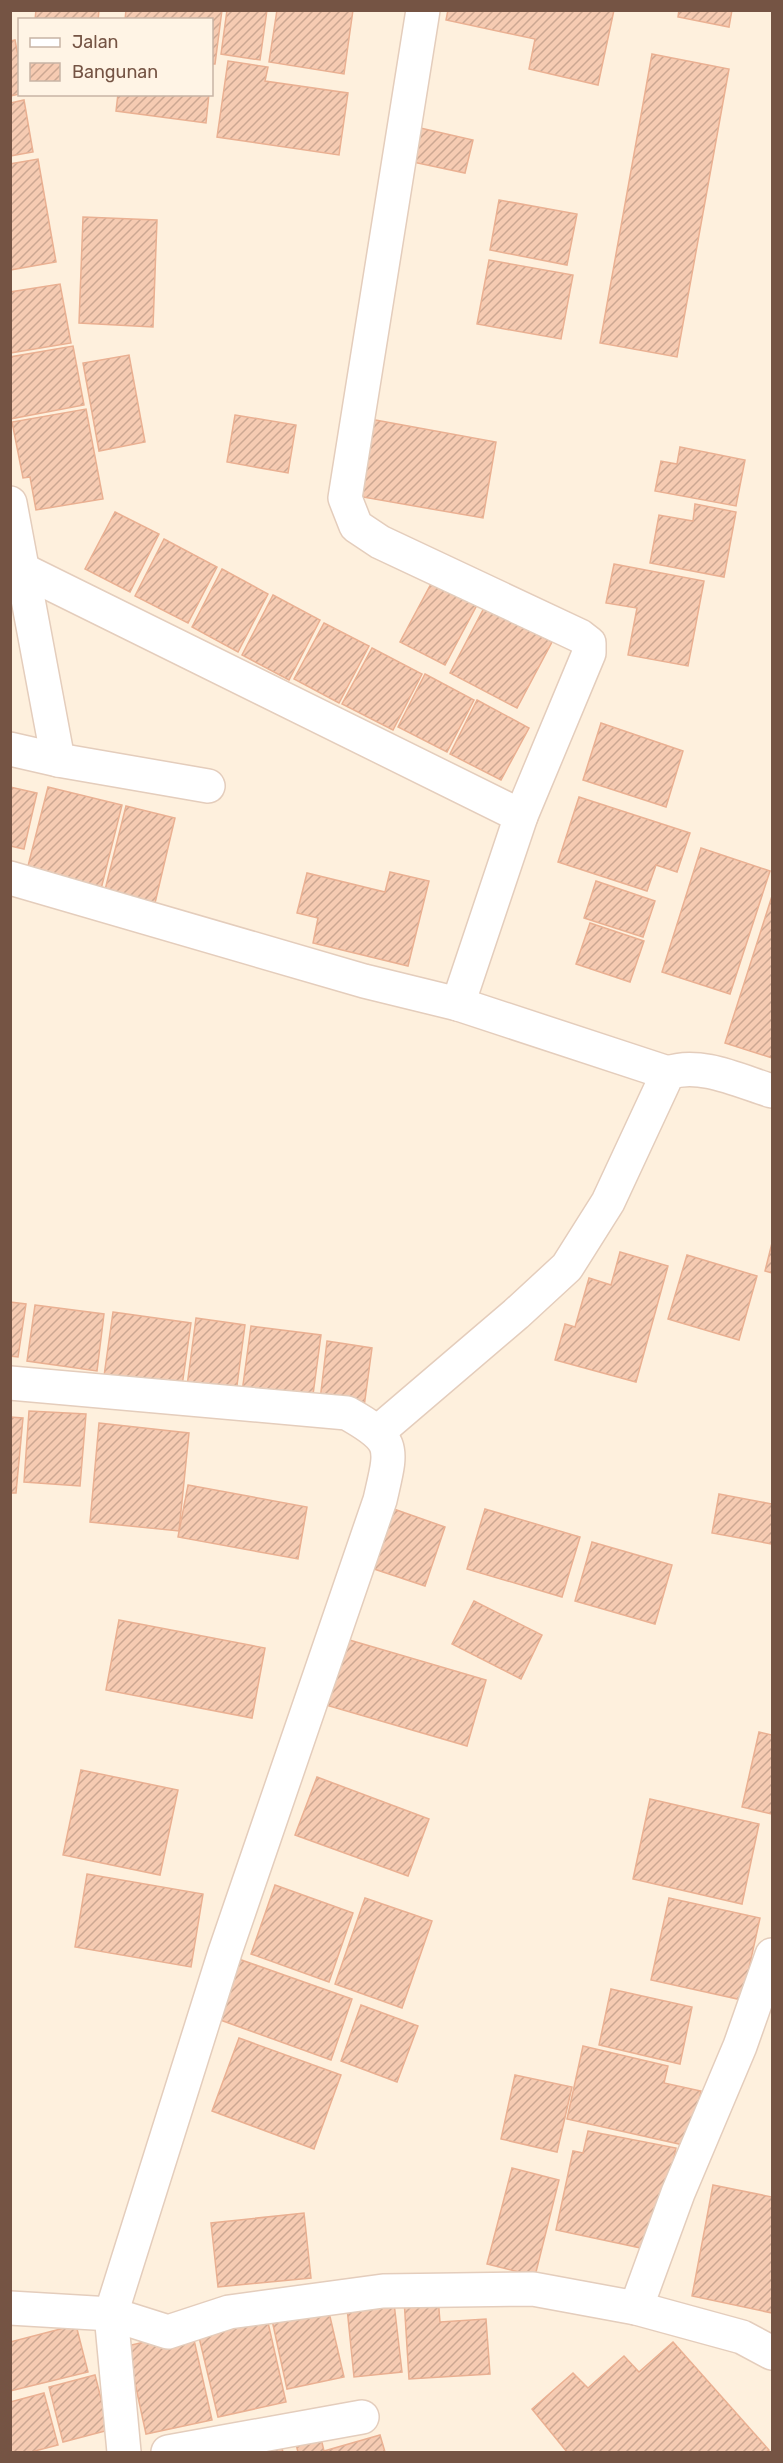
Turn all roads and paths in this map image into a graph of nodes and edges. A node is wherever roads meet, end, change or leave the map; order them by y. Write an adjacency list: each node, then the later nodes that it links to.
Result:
1 (423, 10): 7 (street)
2 (10, 502): 3 (street)
3 (21, 569): 5 (street); 7 (street)
4 (10, 749): 5 (street)
5 (58, 760): 6 (street)
6 (208, 786)
7 (521, 816): 9 (street)
8 (10, 878): 9 (street)
9 (458, 1004): 10 (street)
10 (668, 1072): 11 (street); 13 (street)
11 (772, 1091)
12 (10, 1383): 13 (street)
13 (379, 1431): 17 (street)
14 (772, 1955): 16 (street)
15 (10, 2308): 17 (street)
16 (636, 2308): 17 (street); 18 (street)
17 (111, 2314): 20 (street)
18 (772, 2353)
19 (362, 2417): 21 (street)
20 (124, 2452)
21 (168, 2452)

